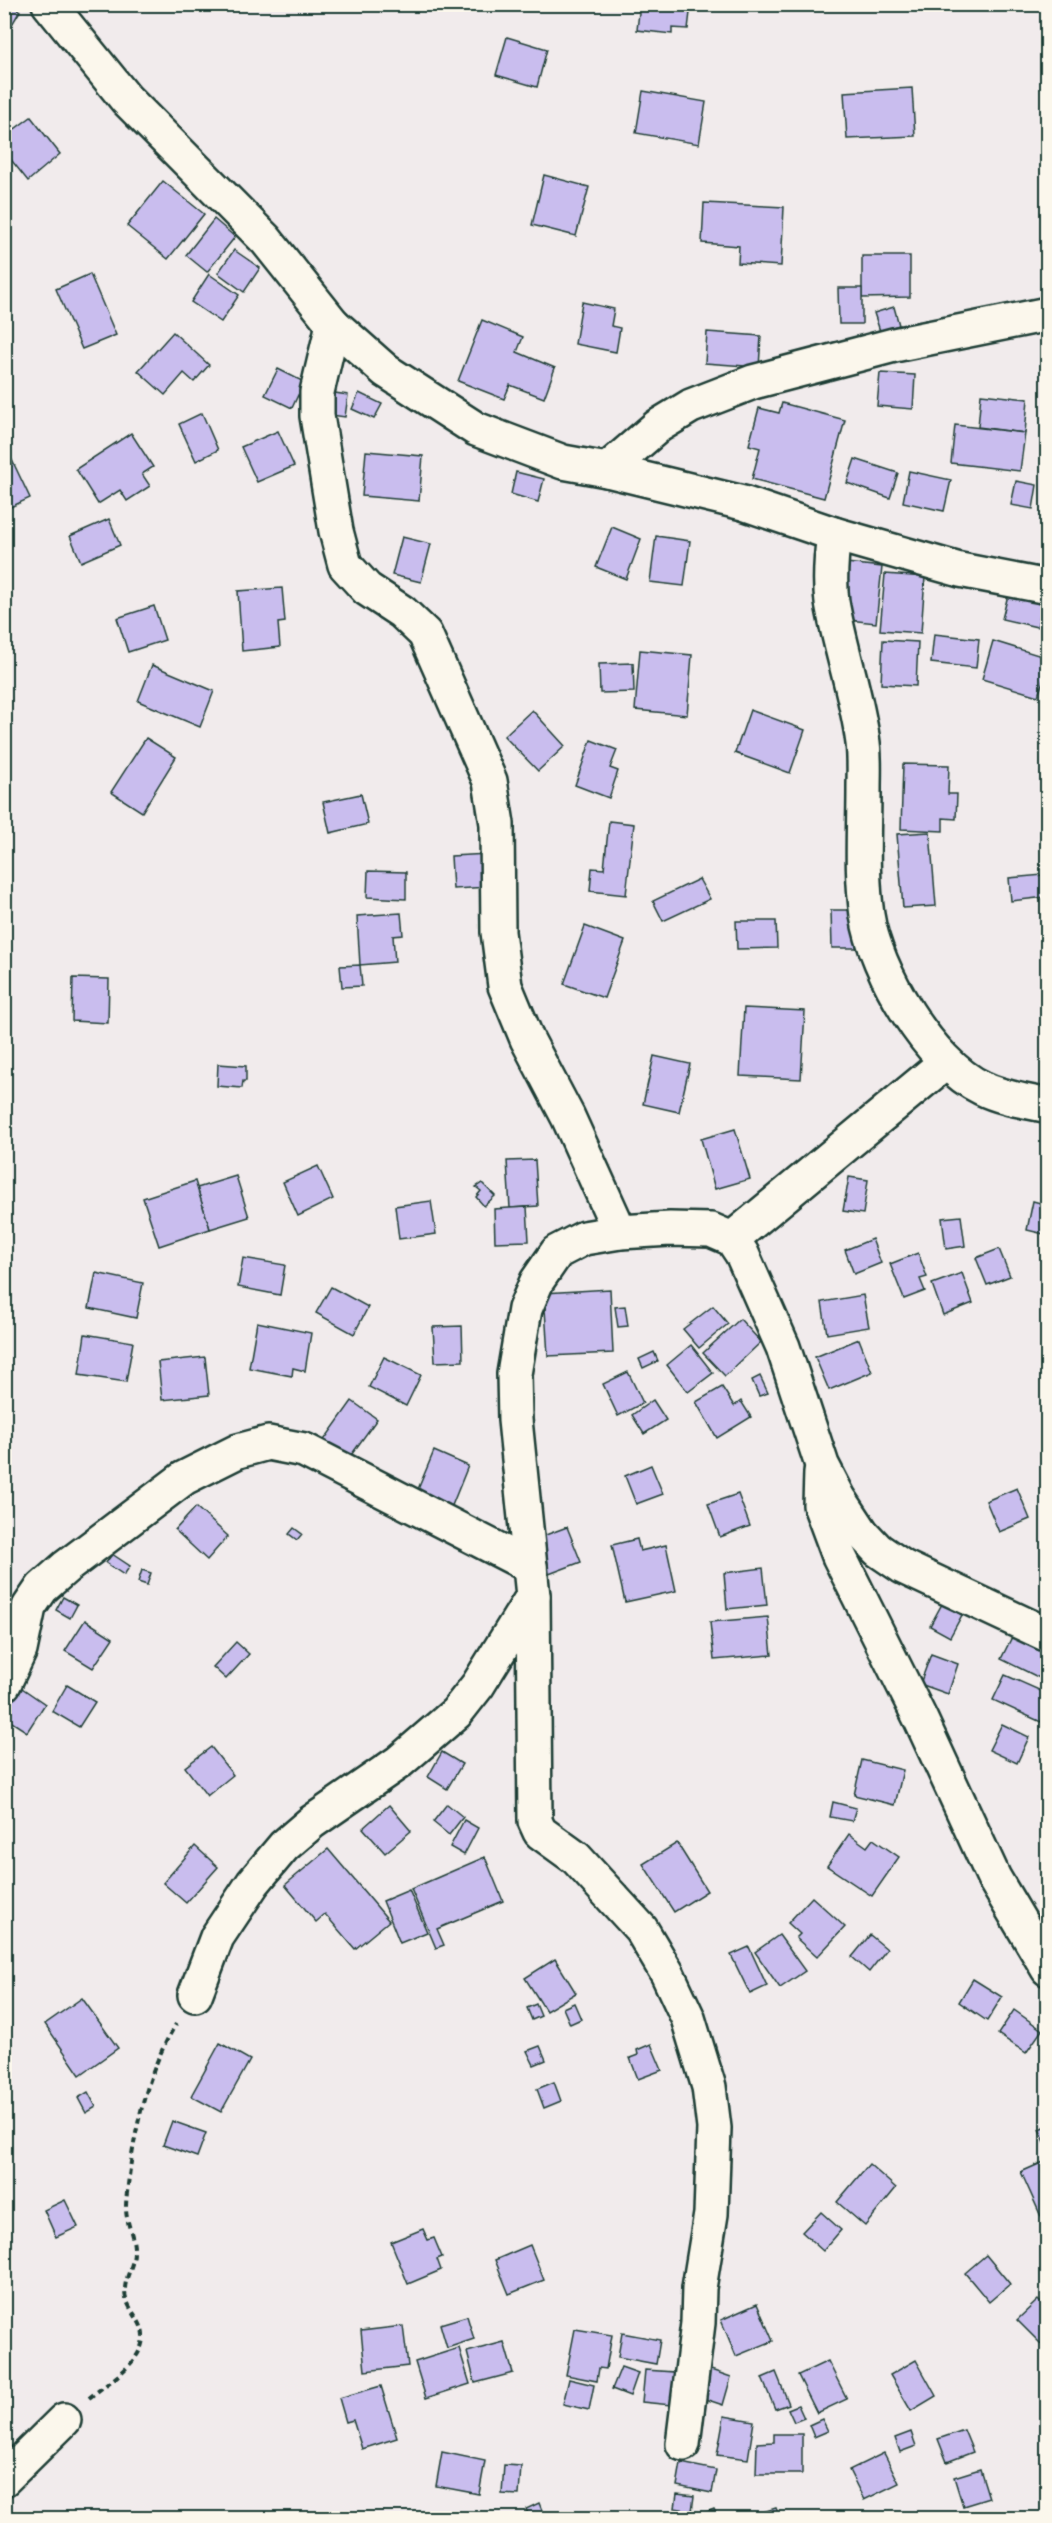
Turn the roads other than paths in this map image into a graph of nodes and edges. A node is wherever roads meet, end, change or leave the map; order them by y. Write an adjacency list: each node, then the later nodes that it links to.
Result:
1 (49, 4): 3 (street)
2 (1047, 314): 4 (street)
3 (333, 324): 4 (street); 9 (street)
4 (607, 470): 5 (street)
5 (834, 534): 6 (street); 7 (street)
6 (1047, 587)
7 (946, 1062): 8 (street); 10 (street)
8 (1047, 1106)
9 (620, 1232): 10 (street); 12 (street)
10 (732, 1239): 11 (street)
11 (822, 1465): 13 (street); 15 (street)
12 (531, 1581): 14 (street); 16 (street); 18 (street)
13 (1047, 1635)
14 (4, 1684)
15 (1047, 1969)
16 (195, 1995)
17 (64, 2420): 19 (street)
18 (683, 2444)
19 (4, 2479)

